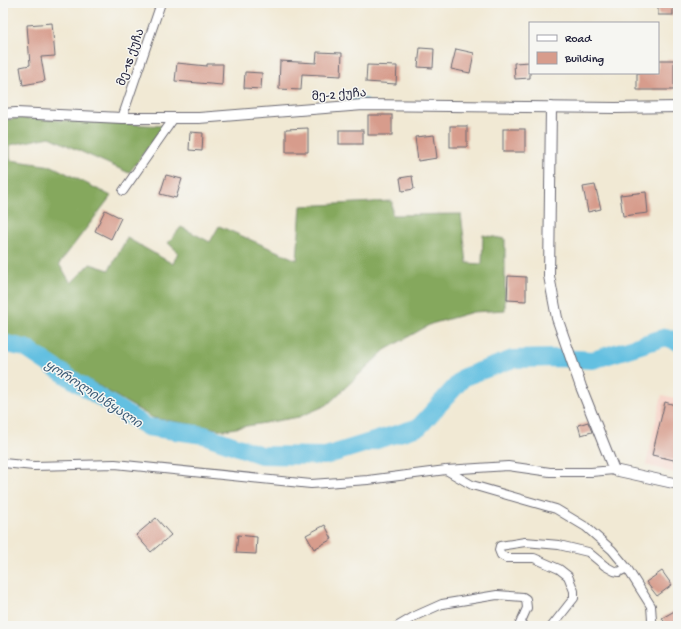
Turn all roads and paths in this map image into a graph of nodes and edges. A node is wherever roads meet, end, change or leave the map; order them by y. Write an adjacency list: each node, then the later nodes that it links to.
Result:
1 (161, 3): 5 (street, მე-15 ქუჩა)
2 (678, 107): 3 (street, მე-2 ქუჩა)
3 (551, 108): 6 (street, მე-2 ქუჩა); 10 (street)
4 (3, 114): 5 (street, მე-2 ქუჩა)
5 (122, 118): 6 (street, მე-2 ქუჩა)
6 (174, 118): 7 (street)
7 (123, 192)
8 (3, 462): 9 (street)
9 (446, 470): 10 (street); 12 (street)
10 (614, 470): 11 (street)
11 (678, 484)
12 (627, 568): 15 (street); 16 (street)
13 (398, 626): 14 (street)
14 (519, 626)
15 (552, 626)
16 (650, 626)

